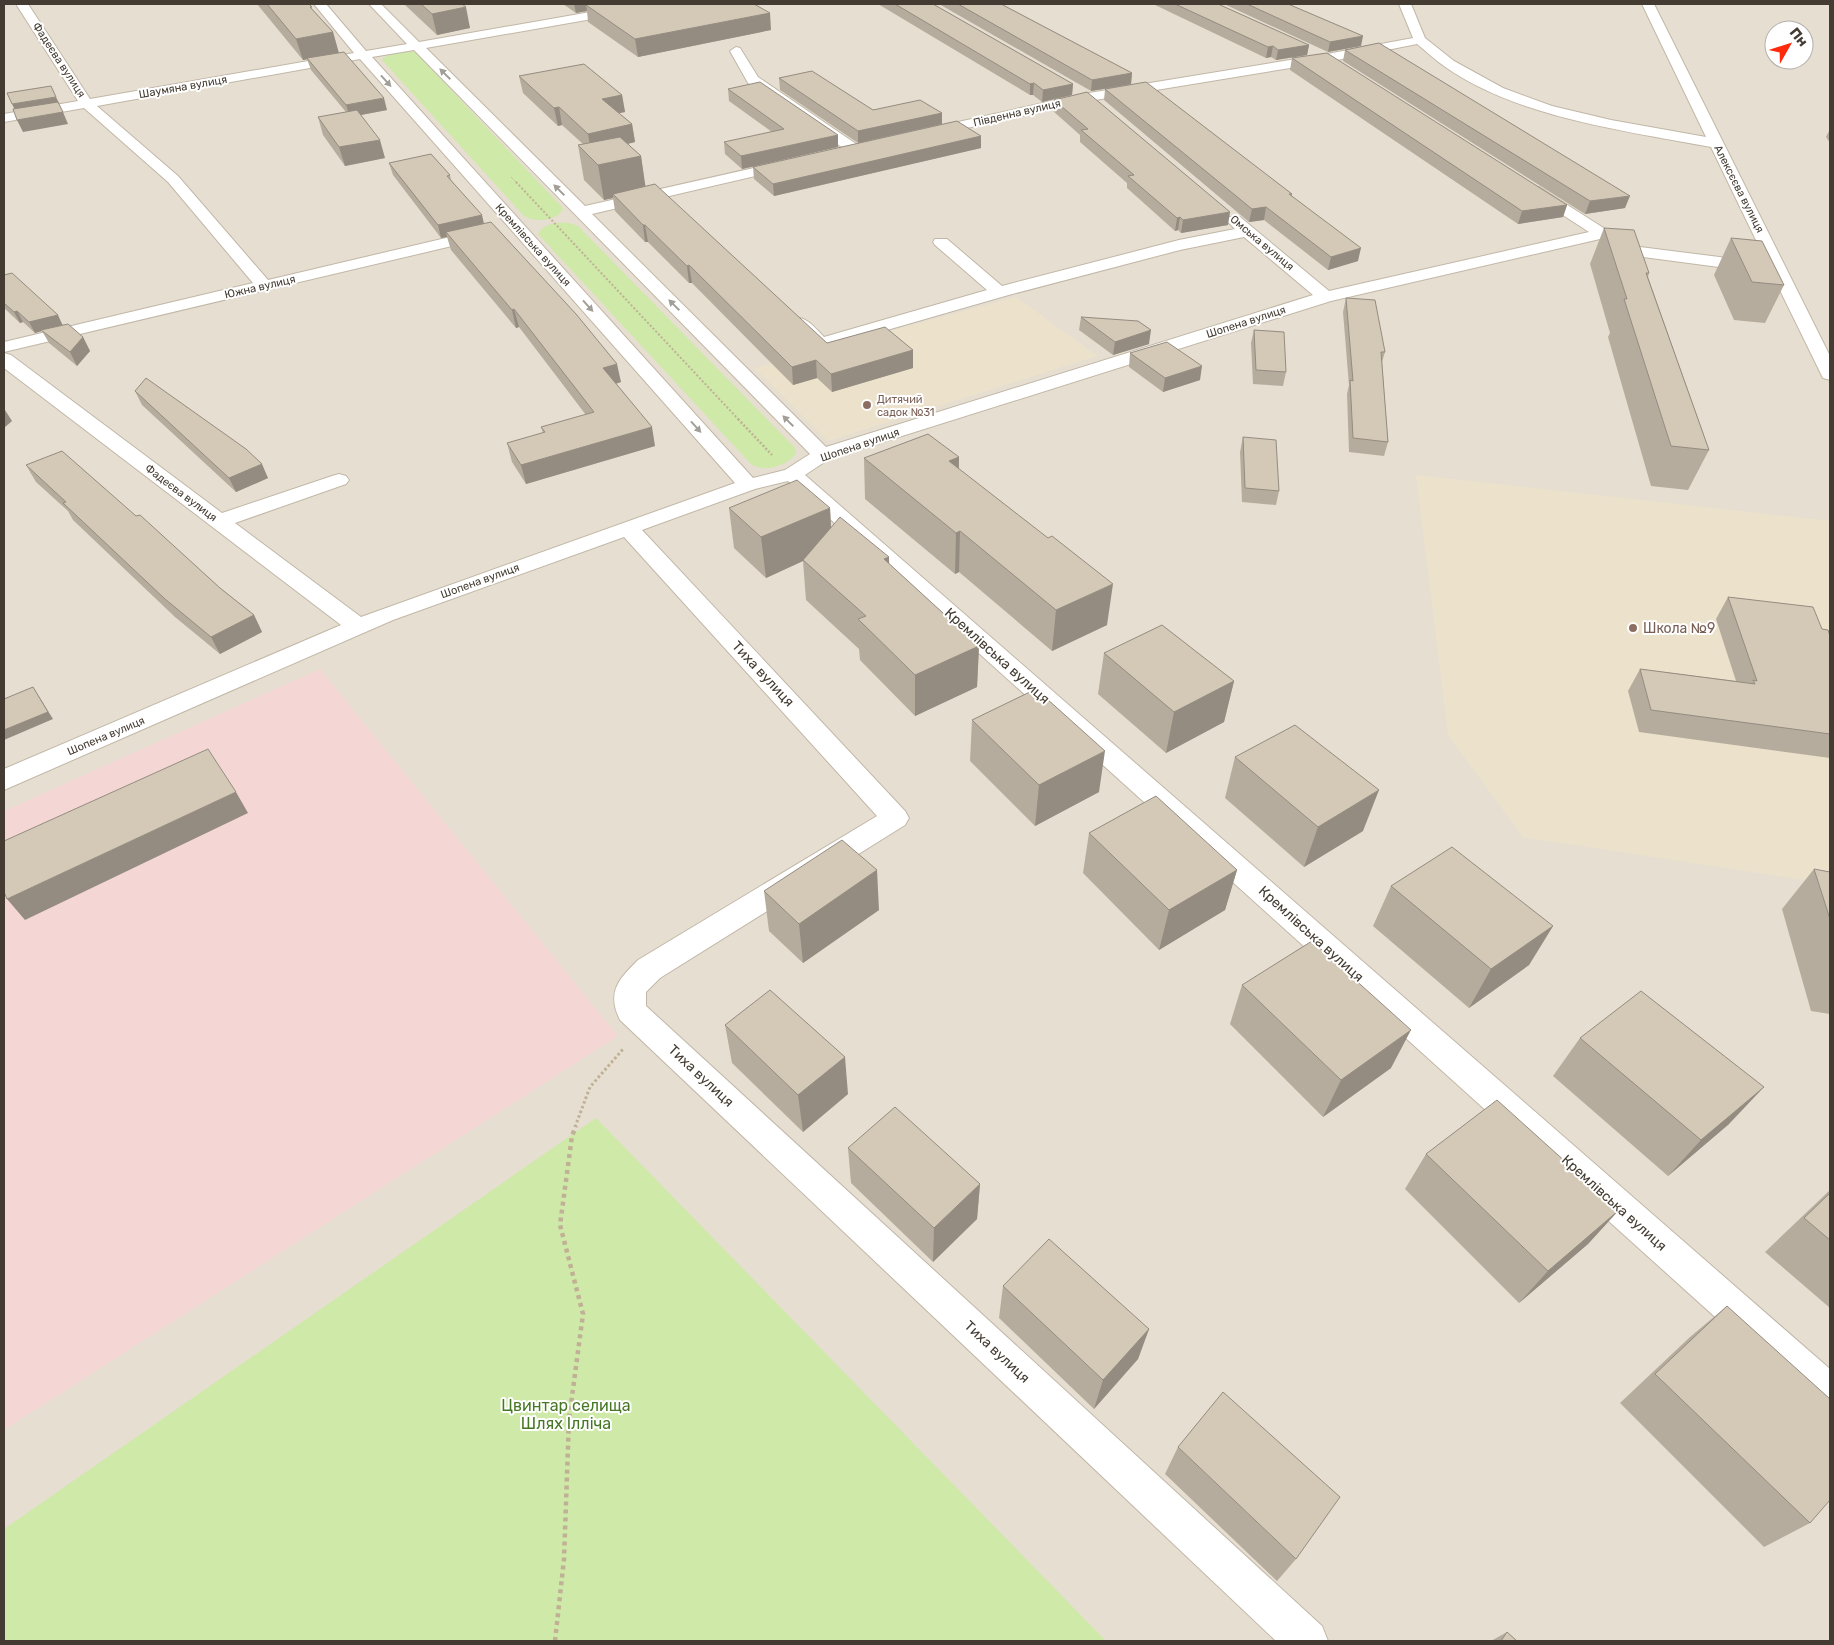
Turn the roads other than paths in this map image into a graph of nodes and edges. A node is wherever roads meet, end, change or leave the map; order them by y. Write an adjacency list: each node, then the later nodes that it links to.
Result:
1 (22, 4): 16 (street, Фадеєва вулиця)
2 (320, 4): 11 (street, Кремлівська вулиця)
3 (376, 4): 8 (street)
4 (655, 4): 8 (street)
5 (1405, 4): 7 (street)
6 (1648, 4): 20 (street, Алексєєва вулиця)
7 (1420, 40): 12 (street, Південна вулиця); 20 (street)
8 (417, 46): 11 (street, Шаумяна вулиця); 24 (street, one-way to 8)
9 (1309, 49): 12 (street)
10 (736, 51): 21 (street)
11 (363, 55): 16 (street, Шаумяна вулиця); 26 (street, Кремлівська вулиця, one-way to 26)
12 (1327, 58): 13 (street); 15 (street, Південна вулиця)
13 (1344, 68)
14 (1072, 87): 15 (street)
15 (1089, 97): 17 (street); 19 (street, Південна вулиця)
16 (87, 104): 18 (street, Шаумяна вулиця); 31 (street, Фадеєва вулиця)
17 (1104, 110)
18 (4, 118)
19 (910, 136)
20 (1715, 143): 30 (street, Алексєєва вулиця)
21 (835, 154)
22 (807, 160): 24 (street)
23 (1518, 181): 28 (street)
24 (581, 212): 38 (street, one-way to 24)
25 (1225, 212): 27 (street, Омська вулиця)
26 (517, 227): 31 (street, Южна вулиця); 41 (street, Кремлівська вулиця, one-way to 41)
27 (1248, 231): 32 (street); 33 (street, Омська вулиця)
28 (1602, 234): 30 (street); 33 (street, Шопена вулиця)
29 (941, 242): 32 (street)
30 (1780, 270): 37 (street, Алексєєва вулиця)
31 (264, 286): 35 (street, Южна вулиця)
32 (999, 292): 34 (street)
33 (1326, 297): 38 (street, Шопена вулиця)
34 (785, 310)
35 (4, 347)
36 (4, 359): 42 (street, Фадеєва вулиця)
37 (1830, 374)
38 (822, 455): 39 (street, Шопена вулиця)
39 (792, 474): 41 (street, Шопена вулиця); 46 (street, Кремлівська вулиця)
40 (339, 480): 42 (street)
41 (748, 485): 43 (street, Шопена вулиця)
42 (219, 522): 44 (street, Фадеєва вулиця)
43 (628, 528): 44 (street, Шопена вулиця); 47 (street, Тиха вулиця)
44 (359, 627): 45 (street, Шопена вулиця)
45 (4, 780)
46 (1830, 1394)
47 (1307, 1641)

